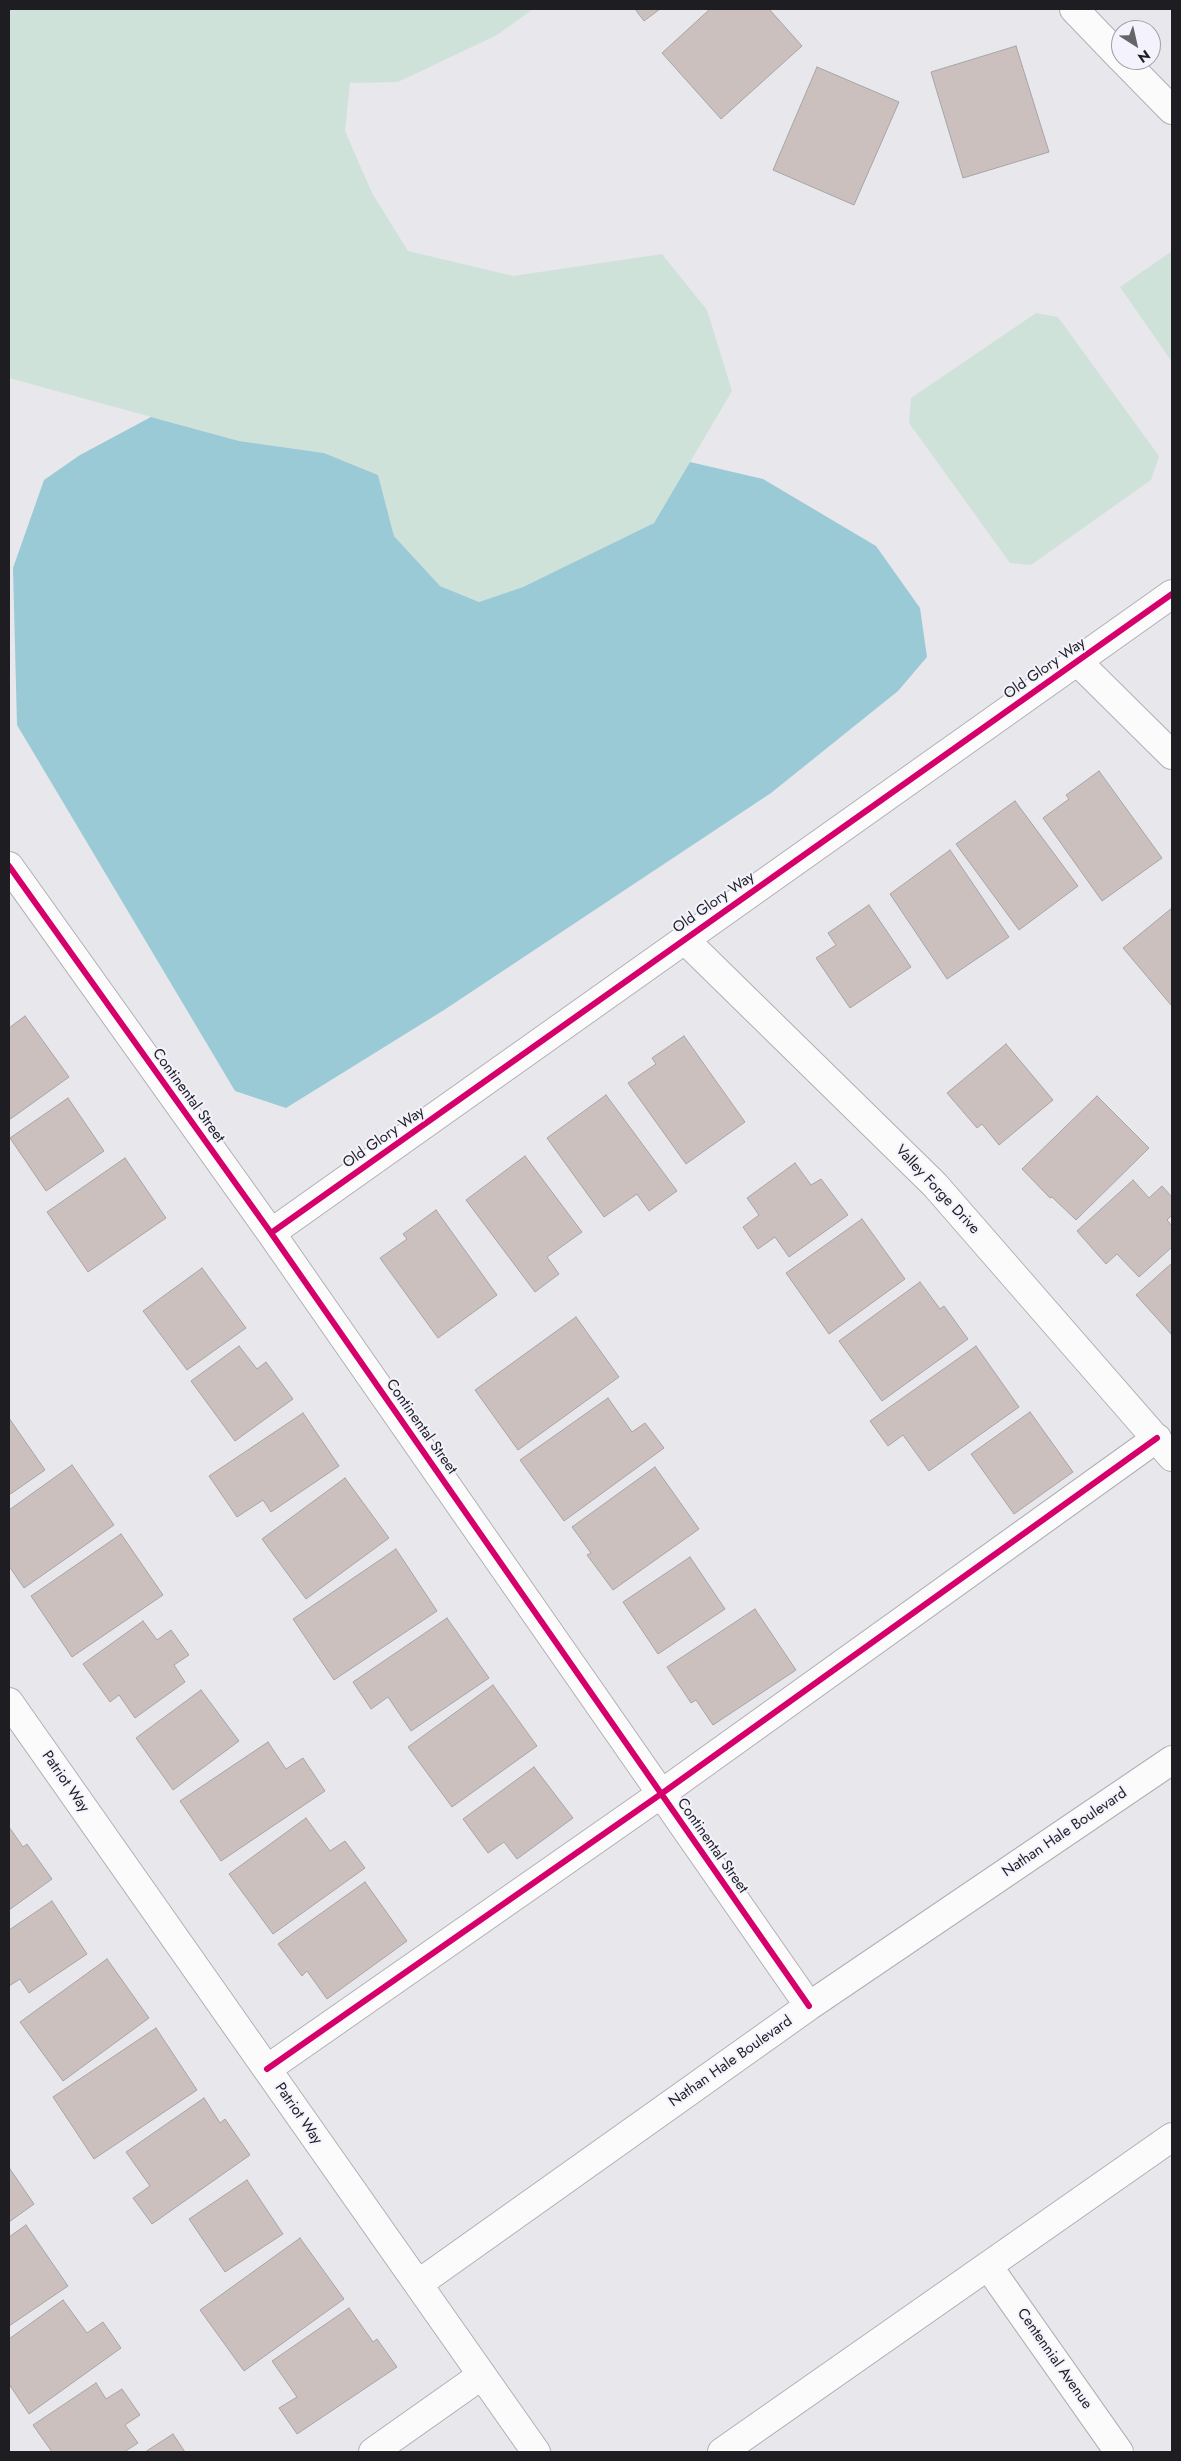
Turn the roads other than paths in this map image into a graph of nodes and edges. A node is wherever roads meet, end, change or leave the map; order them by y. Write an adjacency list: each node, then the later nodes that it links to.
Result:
1 (1074, 9): 2 (street)
2 (1111, 48)
3 (1133, 70): 4 (street)
4 (1172, 110)
5 (1172, 594): 6 (street, Old Glory Way)
6 (1077, 661): 7 (street); 9 (street, Old Glory Way)
7 (1172, 755)
8 (9, 866): 10 (street, Continental Street)
9 (685, 940): 10 (street, Old Glory Way); 11 (street, Valley Forge Drive)
10 (271, 1233): 14 (street, Continental Street)
11 (1165, 1447): 14 (street)
12 (9, 1702): 16 (street, Patriot Way)
13 (1172, 1760): 15 (street, Nathan Hale Boulevard)
14 (661, 1794): 15 (street, Continental Street); 16 (street)
15 (809, 2006): 19 (street, Nathan Hale Boulevard)
16 (267, 2069): 19 (street, Patriot Way)
17 (1172, 2137): 18 (street)
18 (988, 2266): 23 (street); 24 (street, Centennial Avenue)
19 (418, 2284): 20 (street, Patriot Way)
20 (482, 2375): 21 (street); 22 (street, Patriot Way)
21 (373, 2452)
22 (535, 2452)
23 (722, 2452)
24 (1120, 2452)

